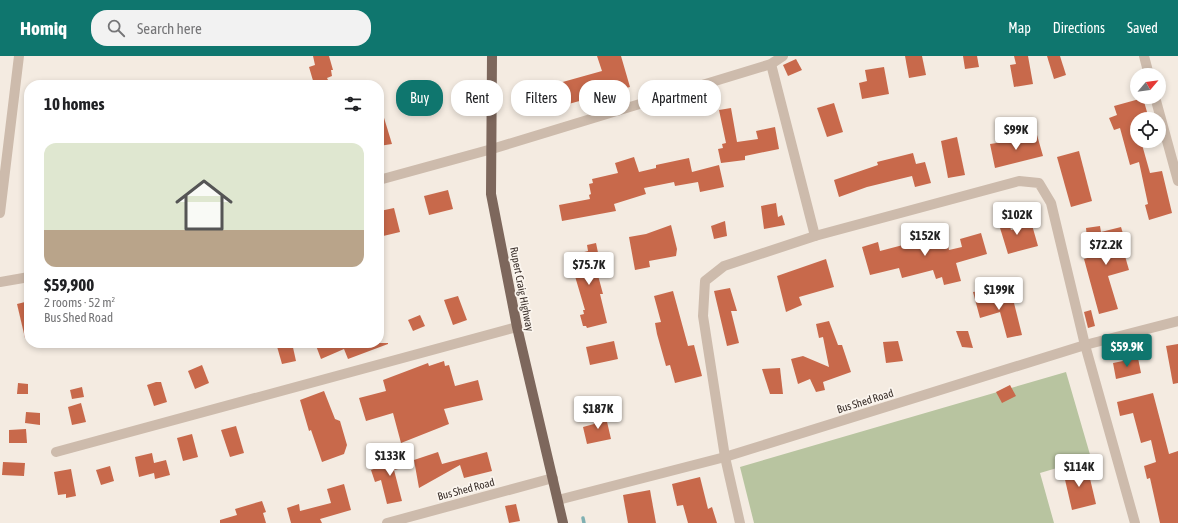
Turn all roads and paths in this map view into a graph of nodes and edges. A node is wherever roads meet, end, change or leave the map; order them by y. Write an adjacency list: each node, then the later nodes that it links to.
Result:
1 (19, 56): 11 (street)
2 (492, 56): 8 (main road, Rupert Craig Highway)
3 (783, 56): 5 (street)
4 (1144, 56): 6 (street)
5 (771, 64): 8 (street); 12 (street)
6 (1147, 68)
7 (1157, 104): 10 (street)
8 (492, 149): 9 (street); 16 (main road, Rupert Craig Highway)
9 (384, 179)
10 (1178, 181)
11 (0, 213)
12 (815, 236): 17 (street); 19 (street)
13 (24, 278): 14 (street)
14 (0, 282)
15 (1178, 321): 17 (street, Bus Shed Road)
16 (517, 327): 18 (street); 20 (main road, Rupert Craig Highway)
17 (1085, 345): 19 (street, Bus Shed Road); 25 (street)
18 (56, 452)
19 (725, 457): 21 (street, Bus Shed Road); 24 (street)
20 (552, 478): 21 (main road, Rupert Craig Highway); 22 (street, Bus Shed Road)
21 (558, 500): 23 (main road, Rupert Craig Highway)
22 (387, 523)
23 (562, 523)
24 (740, 523)
25 (1135, 523)

